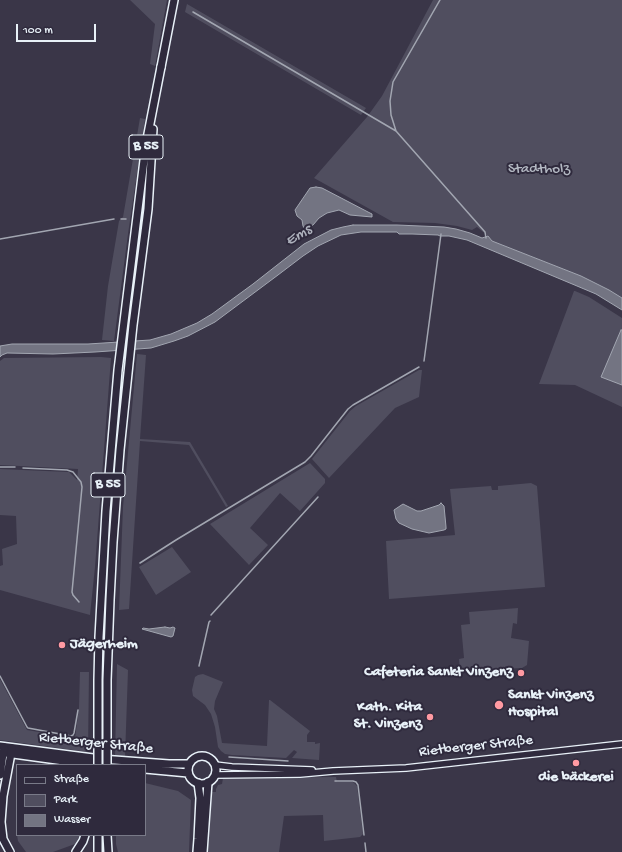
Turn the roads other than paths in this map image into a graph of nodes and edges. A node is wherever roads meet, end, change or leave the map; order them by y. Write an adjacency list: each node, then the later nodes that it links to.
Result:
1 (174, 0): 2 (main road, B 55)
2 (153, 109): 6 (main road, B 55, bridge); 7 (main road, B 55, bridge)
3 (622, 744): 12 (street, Rietberger Straße)
4 (5, 750): 5 (main road, Rietberger Straße); 8 (main road, Rietberger Straße); 10 (main road); 21 (main road)
5 (87, 764)
6 (98, 764)
7 (107, 764)
8 (189, 764): 9 (main road); 13 (main road)
9 (215, 765): 12 (street, Rietberger Straße); 14 (main road)
10 (0, 769)
11 (146, 769): 13 (main road, Rietberger Straße)
12 (333, 771): 14 (street, Rietberger Straße)
13 (188, 773): 16 (main road)
14 (214, 775): 15 (main road)
15 (208, 782): 16 (main road); 27 (main road)
16 (198, 783): 26 (main road)
17 (85, 836): 22 (main road)
18 (98, 836): 23 (main road)
19 (107, 836): 20 (main road)
20 (107, 843): 24 (main road); 25 (main road)
21 (10, 852)
22 (76, 852)
23 (98, 852)
24 (108, 852)
25 (111, 852)
26 (197, 852)
27 (203, 852)

